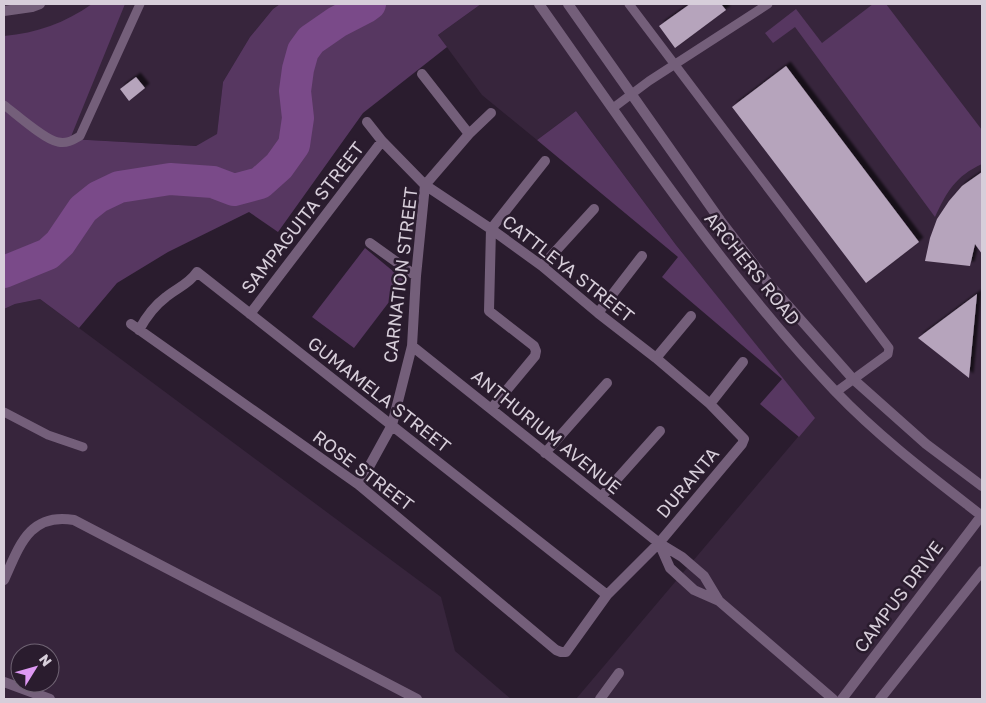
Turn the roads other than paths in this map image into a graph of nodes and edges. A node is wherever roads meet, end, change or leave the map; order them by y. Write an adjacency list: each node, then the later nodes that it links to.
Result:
1 (40, 4): 7 (street)
2 (140, 4): 11 (lane)
3 (539, 4): 12 (street, ARCHERS ROAD)
4 (568, 4): 10 (street, ARCHERS ROAD)
5 (768, 4): 8 (lane)
6 (633, 5): 8 (lane)
7 (4, 11)
8 (674, 66): 10 (lane); 32 (lane)
9 (422, 74): 15 (street)
10 (632, 95): 12 (lane); 32 (street, ARCHERS ROAD)
11 (4, 105)
12 (613, 108): 34 (street, ARCHERS ROAD)
13 (491, 114): 15 (street, CARNATION STREET)
14 (367, 122): 16 (street, CATTLEYA STREET)
15 (469, 134): 18 (street, CARNATION STREET)
16 (382, 141): 18 (street, CATTLEYA STREET); 26 (street, SAMPAGUITA STREET)
17 (545, 161): 20 (street)
18 (426, 185): 20 (street, CATTLEYA STREET); 24 (street, CARNATION STREET)
19 (594, 209): 23 (street)
20 (491, 228): 23 (street, CATTLEYA STREET); 36 (street)
21 (370, 244): 24 (street)
22 (642, 256): 25 (street)
23 (542, 266): 25 (street, CATTLEYA STREET)
24 (416, 276): 29 (street, CARNATION STREET)
25 (598, 313): 30 (street, CATTLEYA STREET)
26 (250, 314): 28 (street, GUMAMELA STREET); 38 (street, GUMAMELA STREET)
27 (691, 316): 30 (street)
28 (135, 327): 43 (street, ROSE STREET)
29 (412, 346): 36 (street, ANTHURIUM AVENUE); 38 (street, CARNATION STREET)
30 (656, 358): 35 (street, CATTLEYA STREET)
31 (743, 362): 35 (street)
32 (853, 379): 34 (lane); 44 (street, ARCHERS ROAD)
33 (607, 383): 42 (street)
34 (836, 392): 46 (street, ARCHERS ROAD)
35 (710, 404): 40 (street, CATTLEYA STREET)
36 (490, 409): 42 (street, ANTHURIUM AVENUE)
37 (4, 412): 41 (lane)
38 (392, 425): 43 (street, CARNATION STREET); 50 (street, GUMAMELA STREET)
39 (660, 431): 45 (street)
40 (742, 444): 47 (street, DURANTA)
41 (83, 448)
42 (545, 453): 45 (street, ANTHURIUM AVENUE)
43 (359, 485): 52 (street, ROSE STREET)
44 (982, 486)
45 (601, 497): 47 (street, ANTHURIUM AVENUE)
46 (982, 516): 59 (street, CAMPUS DRIVE)
47 (659, 543): 50 (street, DURANTA); 51 (street, ANTHURIUM AVENUE); 51 (street, ANTHURIUM AVENUE)
48 (982, 571): 60 (street)
49 (4, 580): 56 (street)
50 (608, 595): 52 (street, DURANTA)
51 (719, 602): 58 (street, ANTHURIUM AVENUE)
52 (566, 652)
53 (619, 673): 57 (street)
54 (4, 682): 55 (street)
55 (50, 699)
56 (417, 699)
57 (600, 699)
58 (834, 699)
59 (842, 699)
60 (880, 699)

